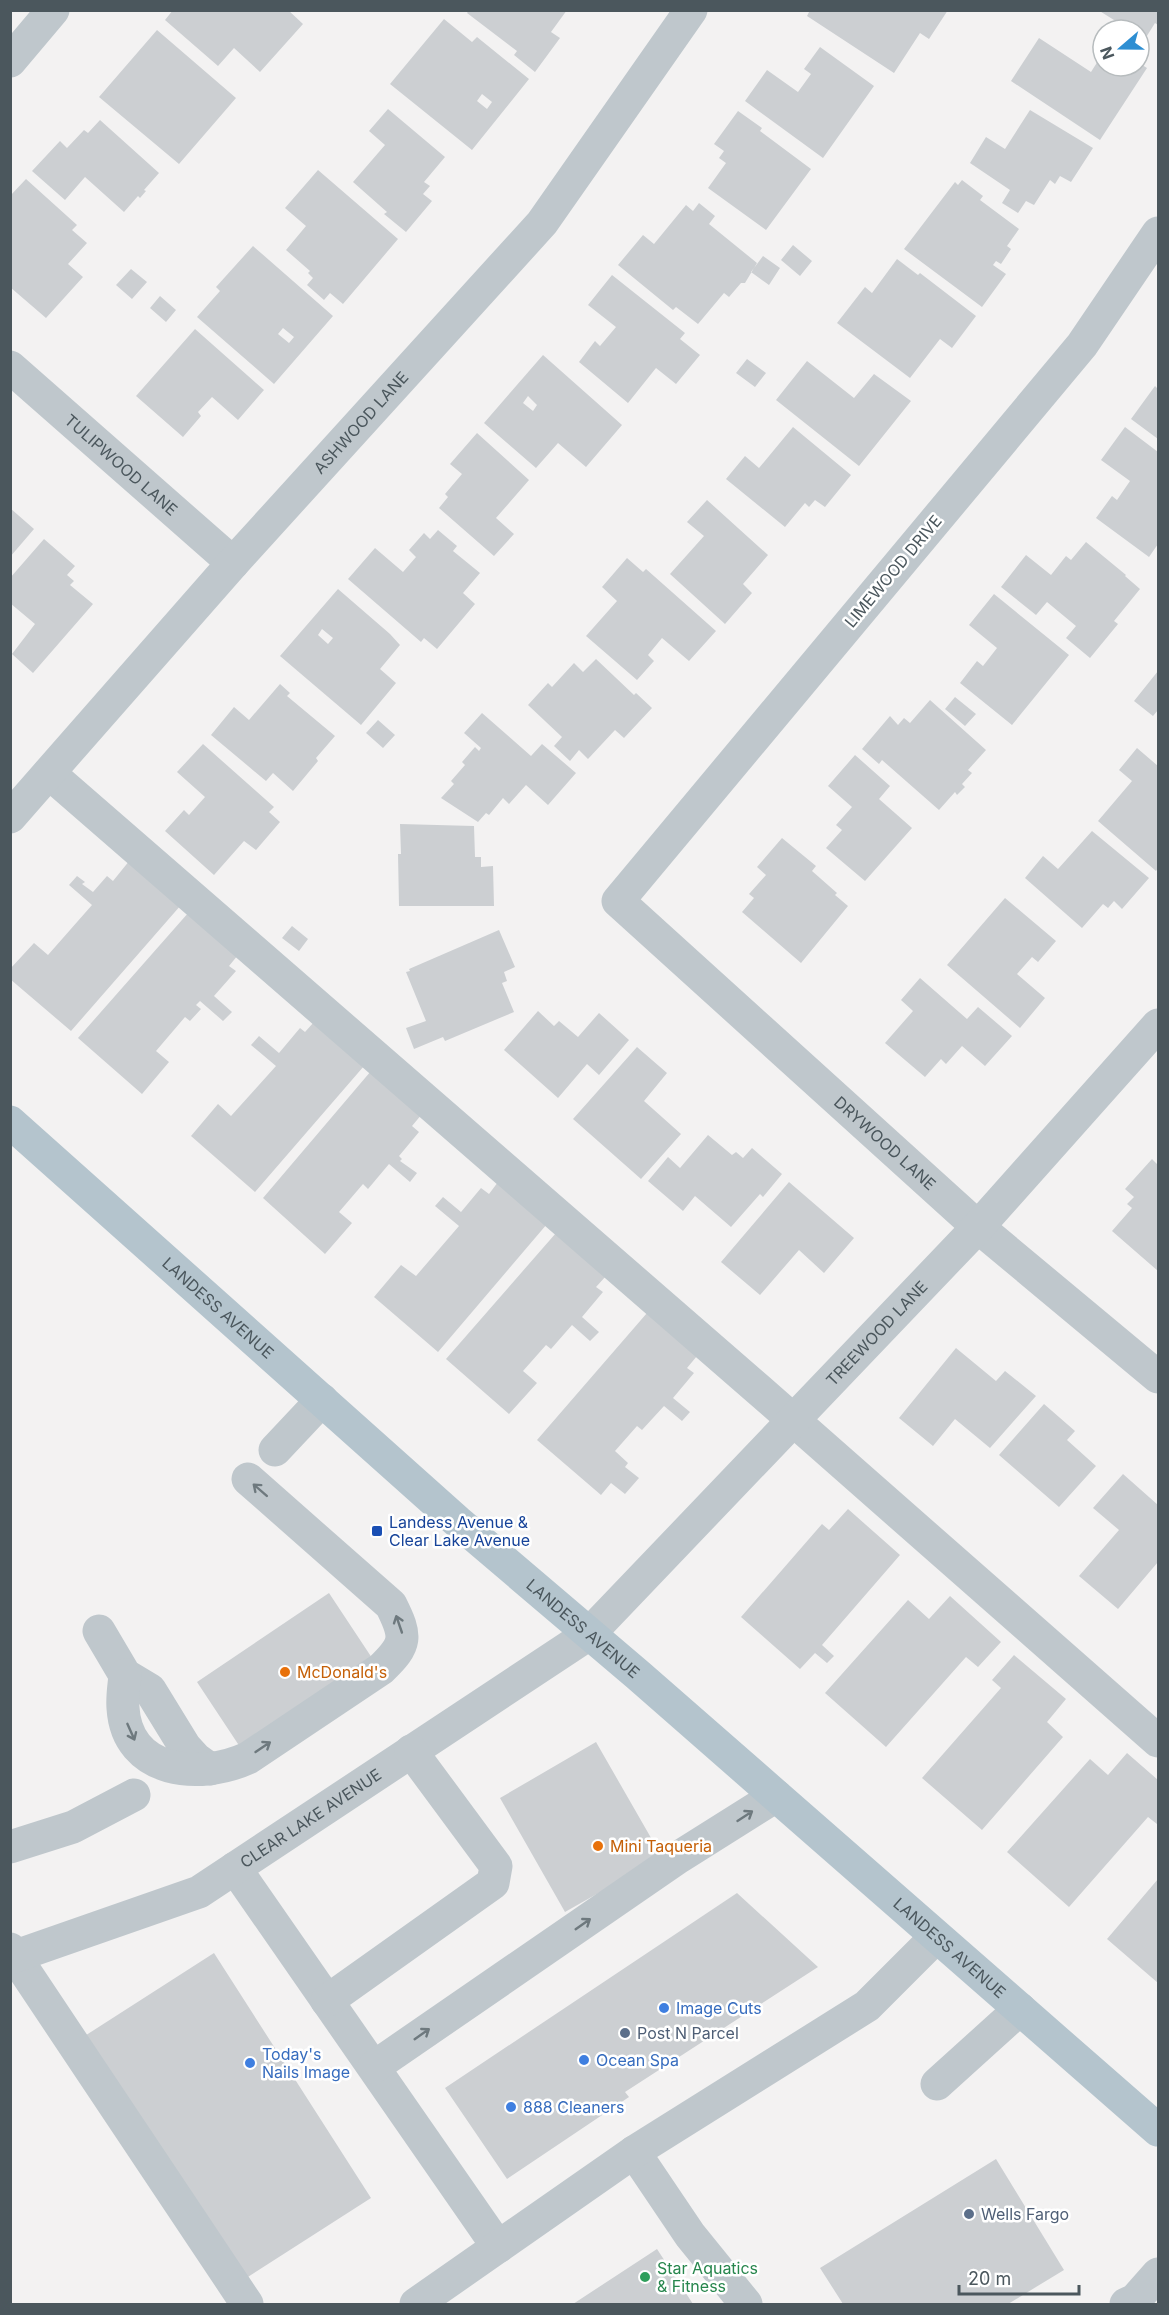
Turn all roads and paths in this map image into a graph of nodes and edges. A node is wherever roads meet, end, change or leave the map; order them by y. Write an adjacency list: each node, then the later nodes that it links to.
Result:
1 (53, 10): 3 (street)
2 (690, 10): 6 (street, ASHWOOD LANE)
3 (10, 61)
4 (1158, 233): 9 (street, LIMEWOOD DRIVE)
5 (10, 368): 6 (street, TULIPWOOD LANE)
6 (233, 562): 7 (street, ASHWOOD LANE)
7 (49, 773): 8 (street, ASHWOOD LANE); 15 (street)
8 (10, 817)
9 (618, 901): 12 (street, DRYWOOD LANE)
10 (1158, 1025): 12 (street, TREEWOOD LANE)
11 (10, 1122): 14 (main road, LANDESS AVENUE)
12 (978, 1227): 13 (street, DRYWOOD LANE); 15 (street, TREEWOOD LANE)
13 (1158, 1377)
14 (322, 1400): 16 (street); 19 (main road, LANDESS AVENUE)
15 (793, 1420): 19 (street, TREEWOOD LANE); 20 (street)
16 (275, 1450)
17 (248, 1479): 18 (street, one-way to 17)
18 (99, 1631)
19 (589, 1634): 21 (street, CLEAR LAKE AVENUE); 23 (main road, LANDESS AVENUE)
20 (1158, 1741)
21 (411, 1751): 25 (street, CLEAR LAKE AVENUE); 28 (street)
22 (134, 1795): 24 (street)
23 (776, 1796): 26 (main road, LANDESS AVENUE); 30 (street, one-way to 23)
24 (10, 1847)
25 (235, 1868): 27 (street, CLEAR LAKE AVENUE); 28 (street)
26 (936, 1937): 29 (main road, LANDESS AVENUE); 33 (street)
27 (12, 1954): 36 (street)
28 (327, 2001): 30 (street)
29 (1020, 2009): 31 (street); 32 (main road, LANDESS AVENUE)
30 (374, 2067): 34 (street)
31 (937, 2084)
32 (1158, 2130)
33 (634, 2152): 34 (street); 38 (street)
34 (498, 2247): 37 (street)
35 (1158, 2274): 39 (street)
36 (247, 2304)
37 (416, 2304)
38 (746, 2304)
39 (1126, 2304)

